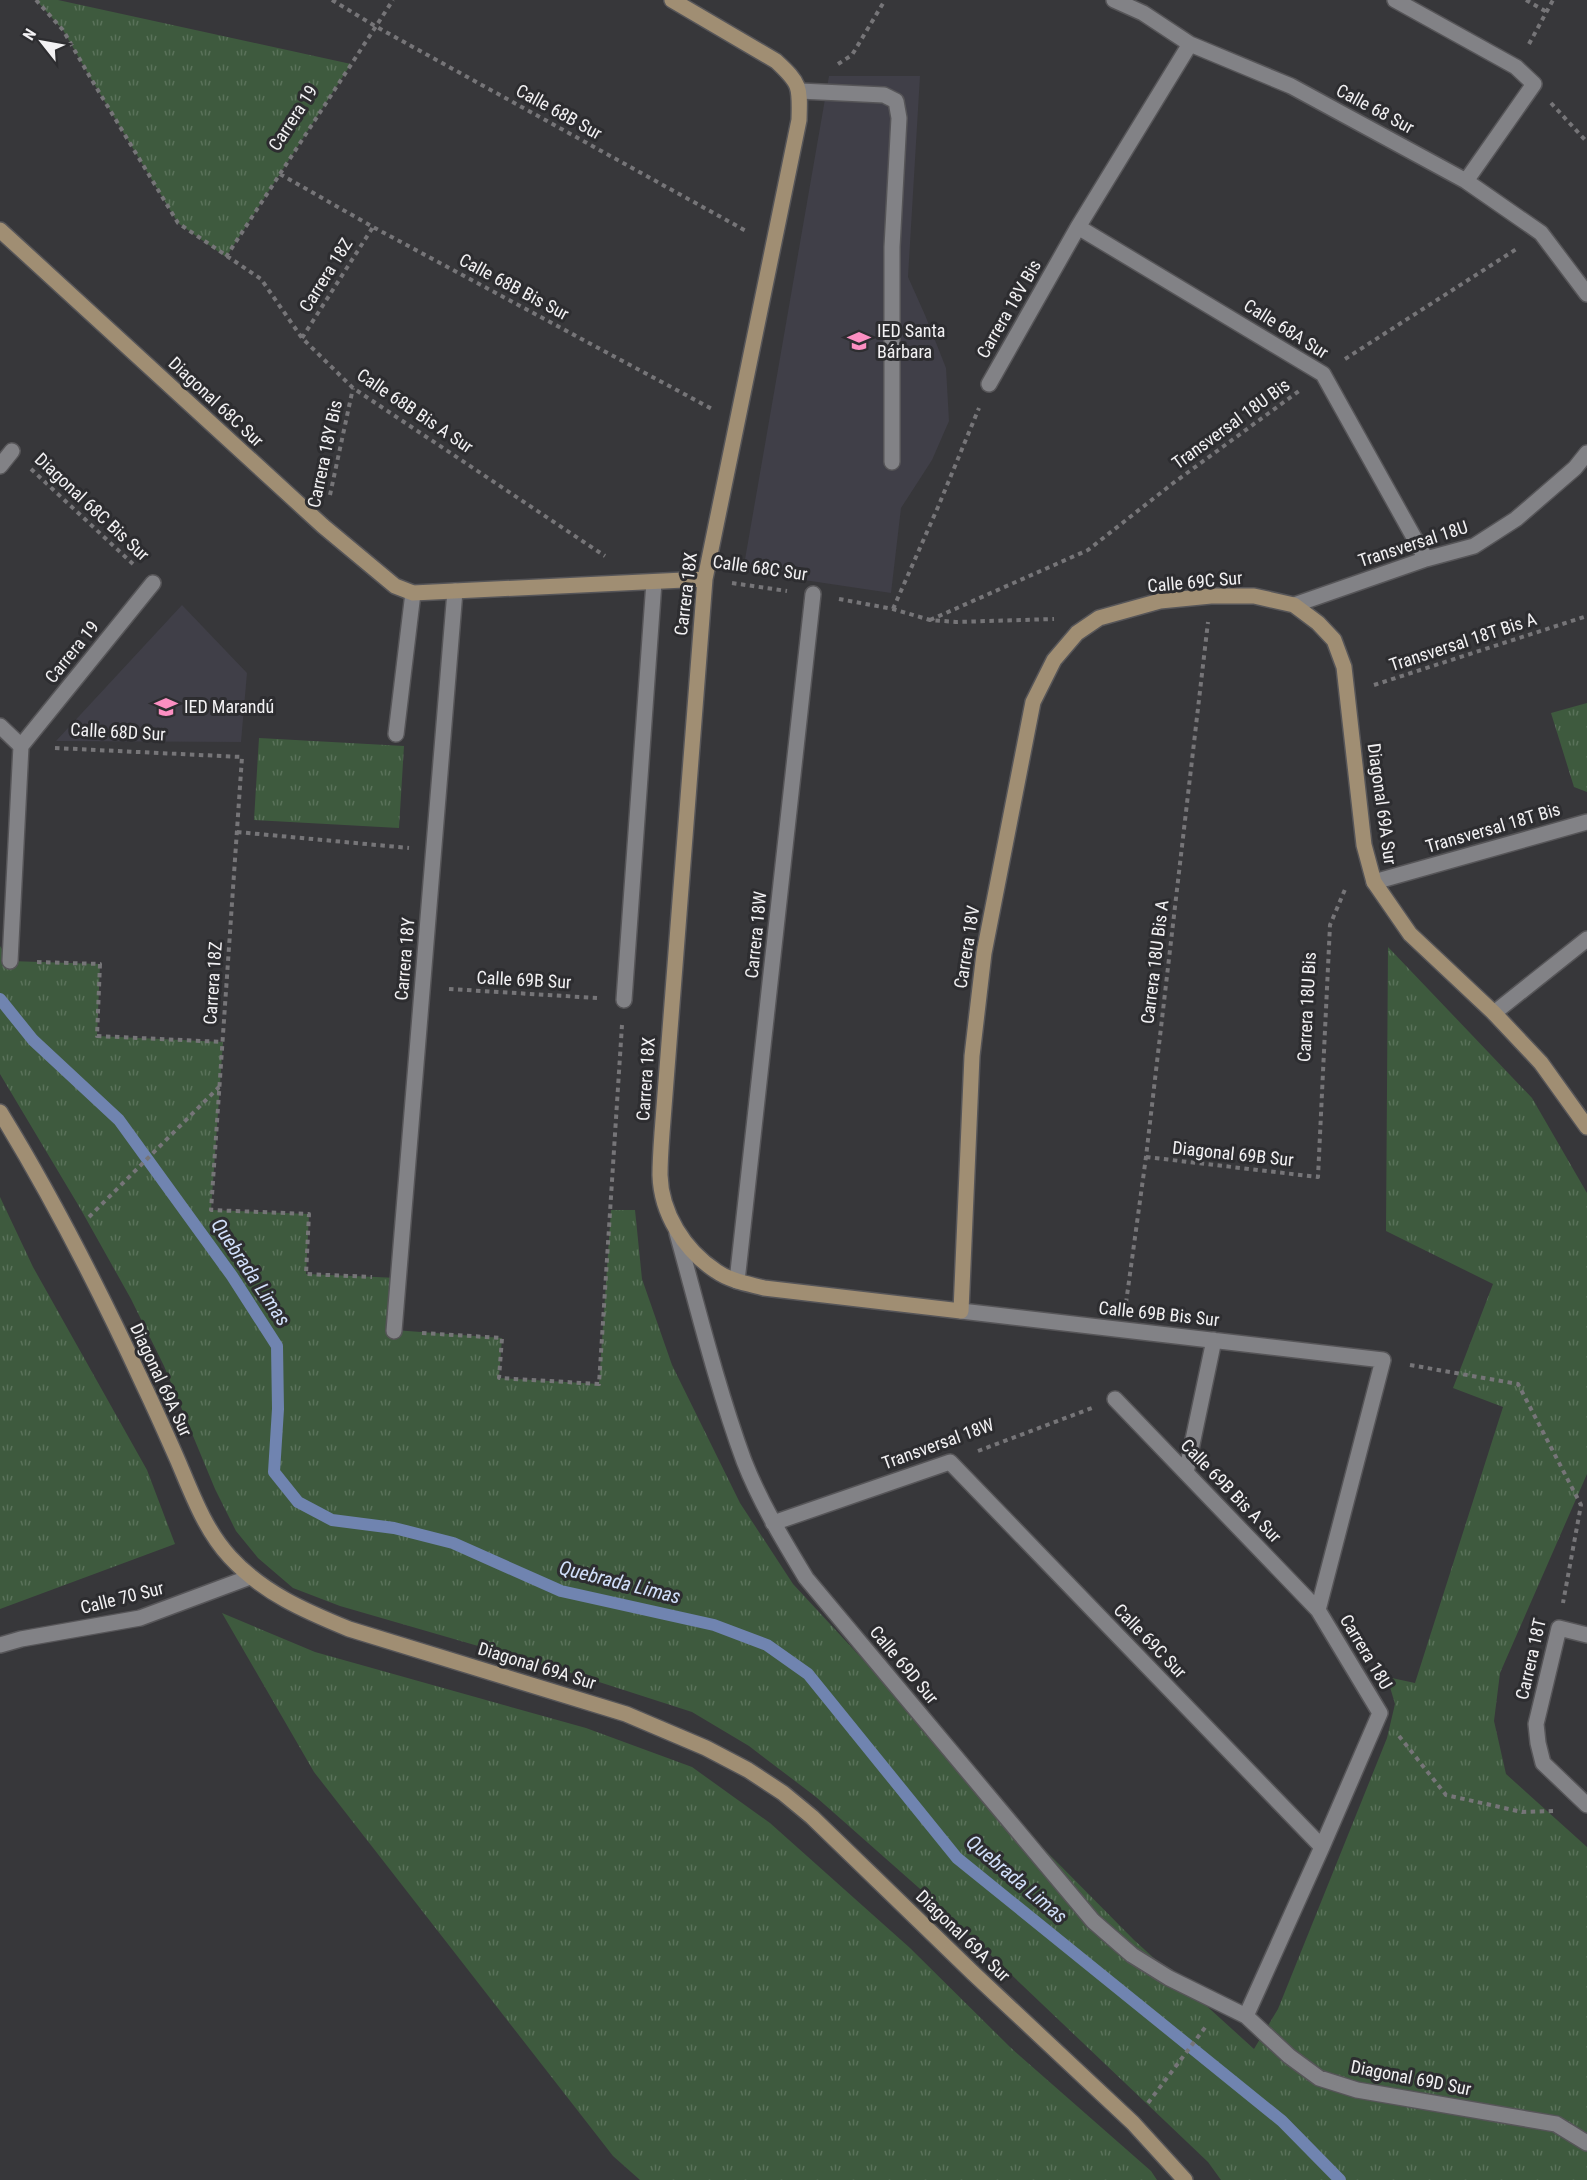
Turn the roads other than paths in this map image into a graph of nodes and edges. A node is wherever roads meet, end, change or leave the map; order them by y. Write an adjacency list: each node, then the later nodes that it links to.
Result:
1 (672, 0): 5 (street)
2 (1114, 0): 4 (street, Calle 68 Sur)
3 (1395, 0): 6 (street)
4 (1190, 44): 6 (street, Calle 68 Sur); 7 (street, Carrera 18V Bis)
5 (800, 90): 13 (street); 16 (street, Carrera 18X)
6 (1466, 181): 9 (street, Calle 68 Sur)
7 (1078, 227): 10 (street, Carrera 18V Bis); 15 (street, Calle 68A Sur)
8 (0, 230): 20 (street, Diagonal 68C Sur)
9 (1587, 294)
10 (989, 384)
11 (12, 451): 14 (street)
12 (1587, 453): 15 (street, Transversal 18U)
13 (892, 462)
14 (0, 466)
15 (1426, 559): 22 (street, Transversal 18U)
16 (705, 579): 17 (street, Calle 68C Sur); 35 (street, Carrera 18X)
17 (648, 582): 19 (street, Calle 68C Sur); 31 (street, Carrera 18X)
18 (153, 583): 26 (street, Carrera 19)
19 (455, 591): 20 (street, Calle 68C Sur); 38 (street, Carrera 18Y)
20 (414, 593): 25 (street)
21 (813, 594): 36 (street, Carrera 18W)
22 (1294, 605): 23 (street, Calle 69C Sur); 28 (street, Diagonal 69A Sur)
23 (1099, 618): 37 (street, Carrera 18V)
24 (0, 726): 26 (street)
25 (396, 734)
26 (21, 746): 30 (street)
27 (1587, 822): 28 (street, Transversal 18T Bis)
28 (1374, 882): 32 (street, Diagonal 69A Sur)
29 (1587, 939): 32 (street)
30 (10, 961)
31 (624, 1000)
32 (1494, 1013): 34 (street, Diagonal 69A Sur)
33 (0, 1112): 45 (street, Diagonal 69A Sur)
34 (1587, 1127)
35 (677, 1233): 36 (street, Calle 69B Bis Sur); 44 (street, Calle 69D Sur)
36 (737, 1281): 37 (street, Calle 69B Bis Sur)
37 (961, 1311): 39 (street, Calle 69B Bis Sur)
38 (394, 1330)
39 (1214, 1340): 40 (street, Calle 69B Bis Sur); 43 (street)
40 (1383, 1360): 46 (street, Carrera 18U)
41 (1115, 1399): 43 (street, Calle 69B Bis A Sur)
42 (950, 1462): 44 (street, Transversal 18W); 50 (street, Calle 69C Sur)
43 (1186, 1473): 46 (street, Calle 69B Bis A Sur)
44 (773, 1523): 51 (street, Calle 69D Sur)
45 (250, 1577): 48 (street, Calle 70 Sur); 53 (street, Diagonal 69A Sur)
46 (1318, 1610): 50 (street, Carrera 18U)
47 (1587, 1635): 49 (street, Carrera 18T)
48 (0, 1645)
49 (1587, 1805)
50 (1322, 1847): 51 (street, Carrera 18U)
51 (1246, 2016): 52 (street, Diagonal 69D Sur)
52 (1587, 2143)
53 (1185, 2180)

